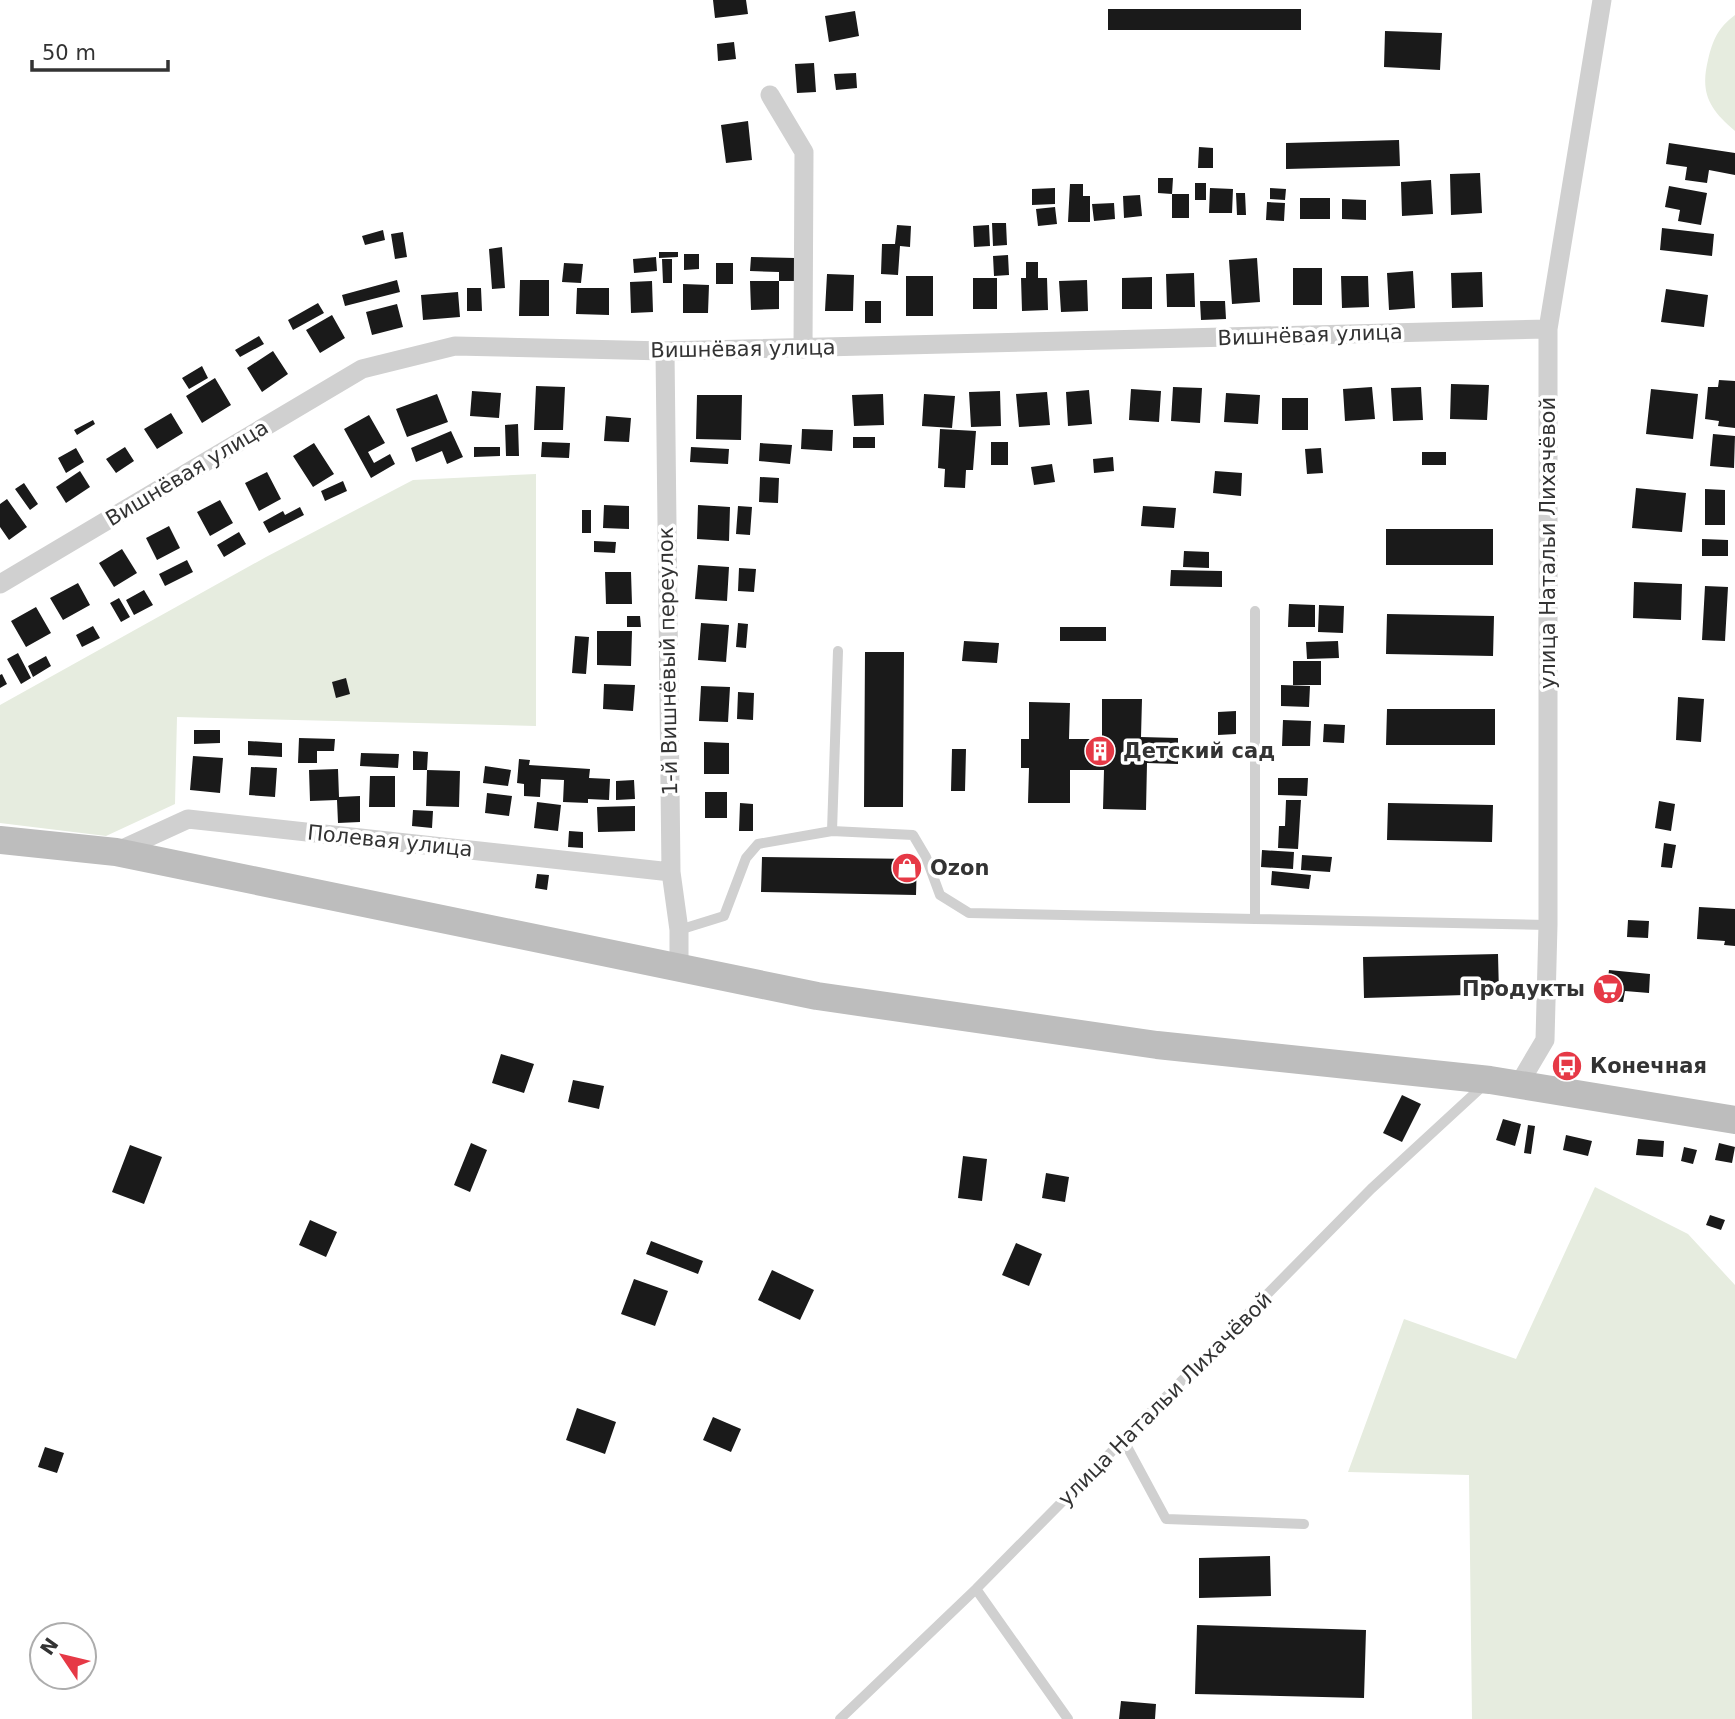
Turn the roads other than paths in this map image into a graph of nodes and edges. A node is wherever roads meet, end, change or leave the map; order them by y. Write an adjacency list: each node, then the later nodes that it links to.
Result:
1 (1602, 0): 3 (street, улица Натальи Лихачёвой)
2 (770, 95): 4 (street)
3 (1548, 328): 4 (street, Вишнёвая улица); 14 (street, улица Натальи Лихачёвой)
4 (803, 349): 5 (street, Вишнёвая улица)
5 (665, 352): 6 (street, Вишнёвая улица); 12 (street, 1-й Вишнёвый переулок)
6 (0, 584)
7 (1255, 611): 13 (lane)
8 (838, 651): 9 (lane)
9 (832, 831): 13 (lane); 15 (lane)
10 (0, 840): 11 (street)
11 (116, 852): 12 (street, Полевая улица); 16 (street)
12 (671, 872): 15 (street, 1-й Вишнёвый переулок)
13 (1255, 919): 14 (lane)
14 (1548, 925): 18 (street, улица Натальи Лихачёвой)
15 (679, 930): 16 (street, 1-й Вишнёвый переулок)
16 (679, 969): 17 (street)
17 (1490, 1080): 18 (street); 20 (lane, улица Натальи Лихачёвой)
18 (1519, 1084): 19 (street)
19 (1735, 1120)
20 (1124, 1441): 21 (lane); 22 (lane, улица Натальи Лихачёвой)
21 (1304, 1524)
22 (975, 1590): 23 (lane, улица Натальи Лихачёвой); 24 (lane)
23 (840, 1719)
24 (1068, 1719)

